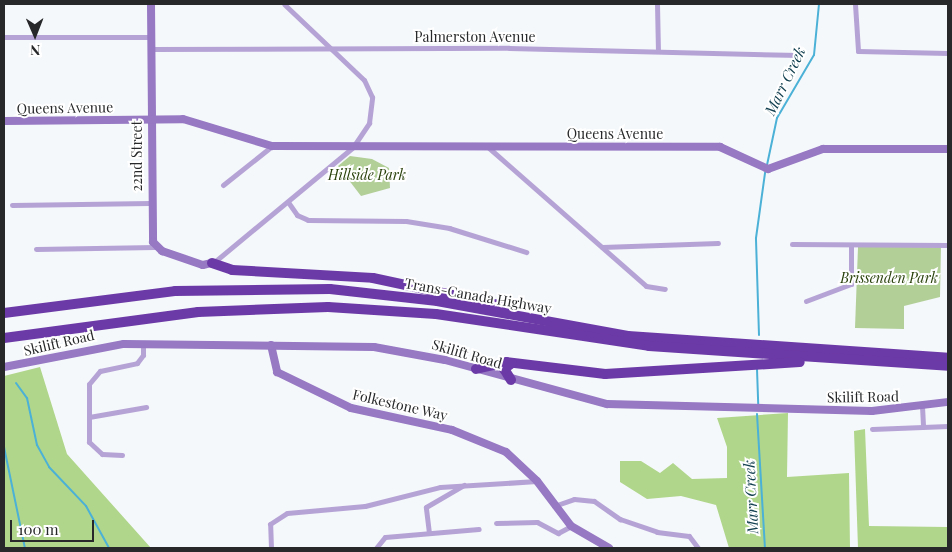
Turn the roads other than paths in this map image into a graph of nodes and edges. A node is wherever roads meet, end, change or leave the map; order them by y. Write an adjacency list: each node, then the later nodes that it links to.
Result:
1 (151, 4): 6 (street, 22nd Street)
2 (284, 4): 8 (street)
3 (657, 4): 9 (street)
4 (855, 4): 10 (street)
5 (4, 36): 6 (street)
6 (151, 37): 7 (street, 22nd Street)
7 (150, 49): 8 (street, Palmerston Avenue); 12 (street, 22nd Street)
8 (334, 49): 9 (street, Palmerston Avenue); 15 (street)
9 (658, 50): 11 (street, Palmerston Avenue)
10 (948, 53)
11 (800, 55)
12 (150, 120): 13 (street, Queens Avenue); 14 (street, Queens Avenue); 20 (street, 22nd Street)
13 (4, 121)
14 (272, 146): 15 (street, Queens Avenue); 18 (street)
15 (353, 147): 16 (street, Queens Avenue); 19 (street)
16 (489, 148): 17 (street, Queens Avenue); 27 (street)
17 (948, 149)
18 (223, 185)
19 (288, 202): 29 (street); 30 (street)
20 (150, 203): 21 (street); 26 (street, 22nd Street)
21 (12, 205)
22 (718, 243): 27 (street)
23 (792, 244): 24 (street)
24 (852, 244): 25 (street); 32 (street)
25 (948, 245)
26 (155, 247): 28 (street); 30 (street)
27 (602, 247): 31 (street)
28 (36, 249)
29 (526, 252)
30 (212, 263): 34 (highway)
31 (665, 289)
32 (806, 301)
33 (4, 313): 34 (highway, Trans-Canada Highway)
34 (587, 330): 38 (highway, Trans-Canada Highway)
35 (7, 338): 40 (highway, Trans-Canada Highway)
36 (143, 343): 37 (street, Skilift Road); 42 (street, Skilift Road); 48 (street)
37 (271, 345): 43 (street, Skilift Road); 53 (street, Folkestone Way)
38 (948, 358)
39 (512, 363): 40 (highway); 43 (highway); 44 (highway)
40 (932, 364): 41 (highway, Trans-Canada Highway)
41 (948, 366)
42 (4, 367)
43 (476, 369): 44 (street, Skilift Road)
44 (511, 380): 46 (street, Skilift Road)
45 (947, 403): 46 (street, Skilift Road)
46 (922, 406): 49 (street)
47 (146, 407): 48 (street)
48 (88, 418): 52 (street)
49 (923, 425): 50 (street); 51 (street)
50 (948, 426)
51 (872, 428)
52 (122, 455)
53 (537, 481): 54 (street); 55 (street, Folkestone Way)
54 (464, 484): 59 (street); 60 (street)
55 (553, 506): 57 (street, Folkestone Way); 63 (street)
56 (496, 523): 57 (street)
57 (571, 526): 62 (street, Folkestone Way)
58 (479, 529): 59 (street)
59 (429, 533): 61 (street)
60 (271, 548)
61 (376, 548)
62 (609, 548)
63 (698, 548)

